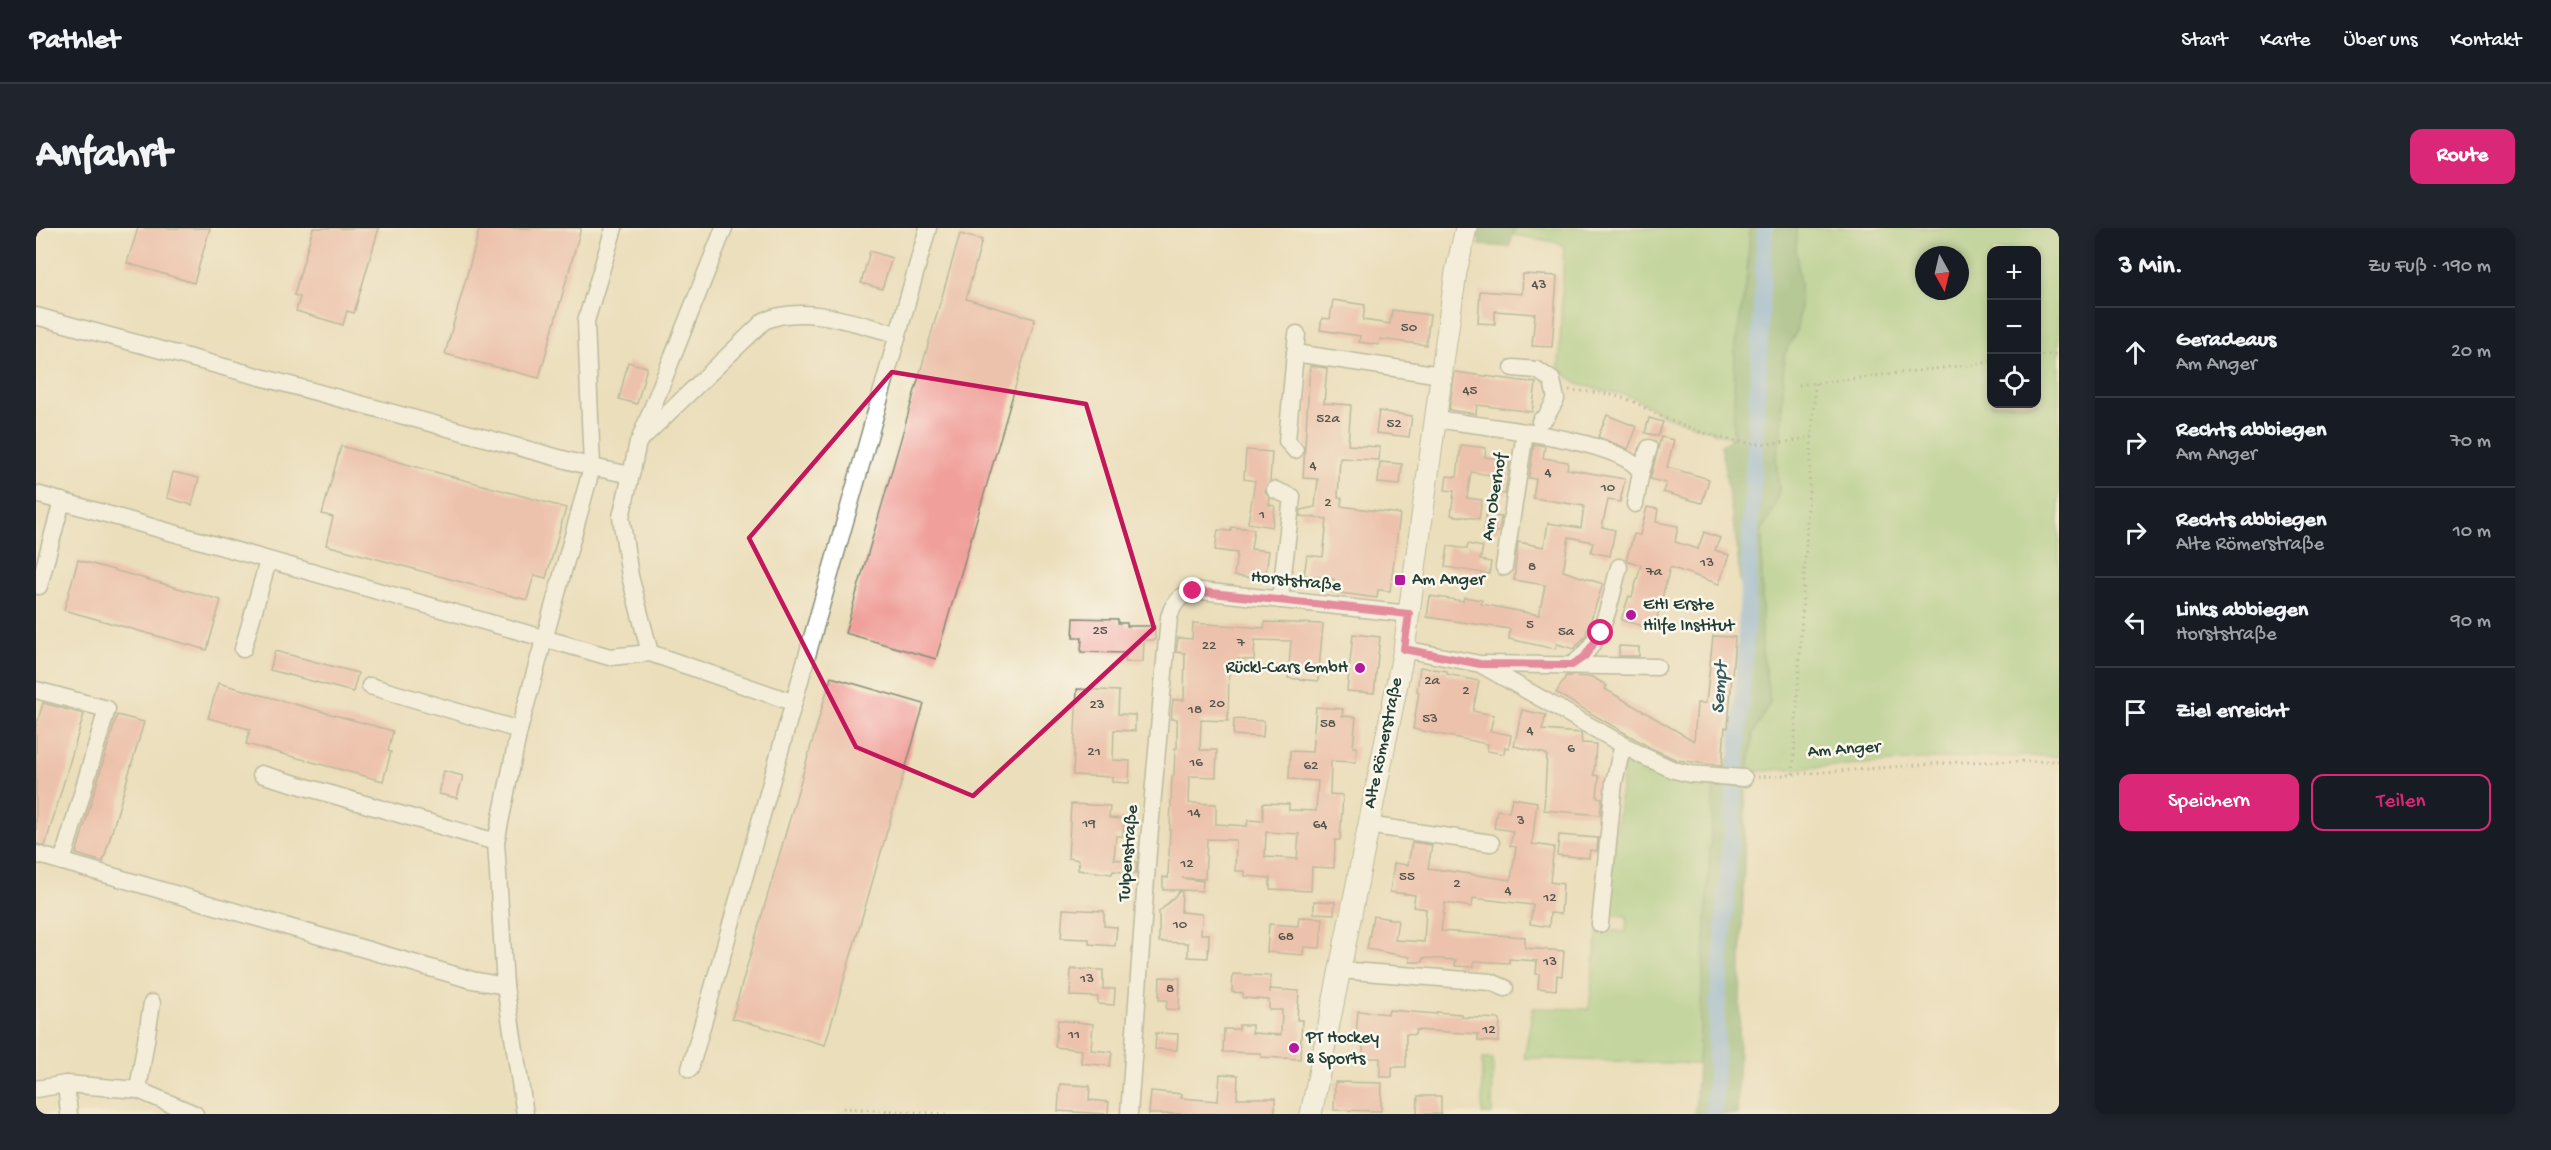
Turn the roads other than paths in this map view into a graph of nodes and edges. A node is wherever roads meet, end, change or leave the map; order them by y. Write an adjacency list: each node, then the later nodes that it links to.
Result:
1 (614, 228): 17 (street)
2 (724, 228): 14 (street)
3 (928, 228): 6 (street)
4 (1466, 228): 10 (main road, Alte Römerstraße)
5 (36, 316): 17 (street)
6 (897, 334): 14 (street); 40 (street)
7 (1297, 334): 8 (street)
8 (1295, 353): 10 (street); 16 (street)
9 (1513, 368): 12 (street)
10 (1441, 375): 11 (main road, Alte Römerstraße)
11 (1435, 419): 13 (street, Am Oberhof); 30 (main road, Alte Römerstraße)
12 (1540, 421)
13 (1525, 433): 18 (street, Am Oberhof); 25 (street, Am Oberhof)
14 (638, 442): 19 (street)
15 (1648, 448): 18 (street)
16 (1295, 450)
17 (592, 467): 19 (street); 31 (street)
18 (1641, 472): 23 (street)
19 (631, 475): 34 (street)
20 (1275, 490): 29 (street)
21 (36, 494): 22 (street)
22 (62, 501): 24 (street); 27 (street)
23 (1635, 504)
24 (268, 561): 31 (street); 32 (street)
25 (1504, 567)
26 (1618, 567): 36 (street)
27 (39, 586)
28 (1180, 598): 29 (street, Horststraße); 62 (street, Tulpenstraße)
29 (1280, 600): 30 (street, Horststraße)
30 (1409, 614): 33 (main road, Alte Römerstraße)
31 (545, 638): 34 (street); 41 (street)
32 (243, 649)
33 (1404, 649): 35 (street); 45 (main road, Alte Römerstraße)
34 (650, 653): 40 (street)
35 (1480, 664): 36 (street); 42 (street)
36 (1572, 665): 37 (street)
37 (1657, 667)
38 (370, 686): 41 (street)
39 (36, 690): 49 (street)
40 (792, 702): 55 (street)
41 (519, 730): 46 (street)
42 (1623, 744): 44 (street); 50 (street)
43 (261, 774): 46 (street)
44 (1744, 778)
45 (1367, 825): 47 (street); 51 (main road, Alte Römerstraße)
46 (495, 842): 52 (street)
47 (1491, 843)
48 (36, 855): 49 (street)
49 (62, 862): 52 (street)
50 (1600, 924)
51 (1339, 970): 53 (street); 63 (main road, Alte Römerstraße)
52 (505, 986): 61 (street)
53 (1505, 988)
54 (152, 1003): 58 (street)
55 (690, 1069)
56 (66, 1084): 57 (street); 58 (street); 59 (street)
57 (36, 1089)
58 (138, 1090): 60 (street)
59 (69, 1114)
60 (195, 1114)
61 (525, 1114)
62 (1129, 1114)
63 (1311, 1114)

